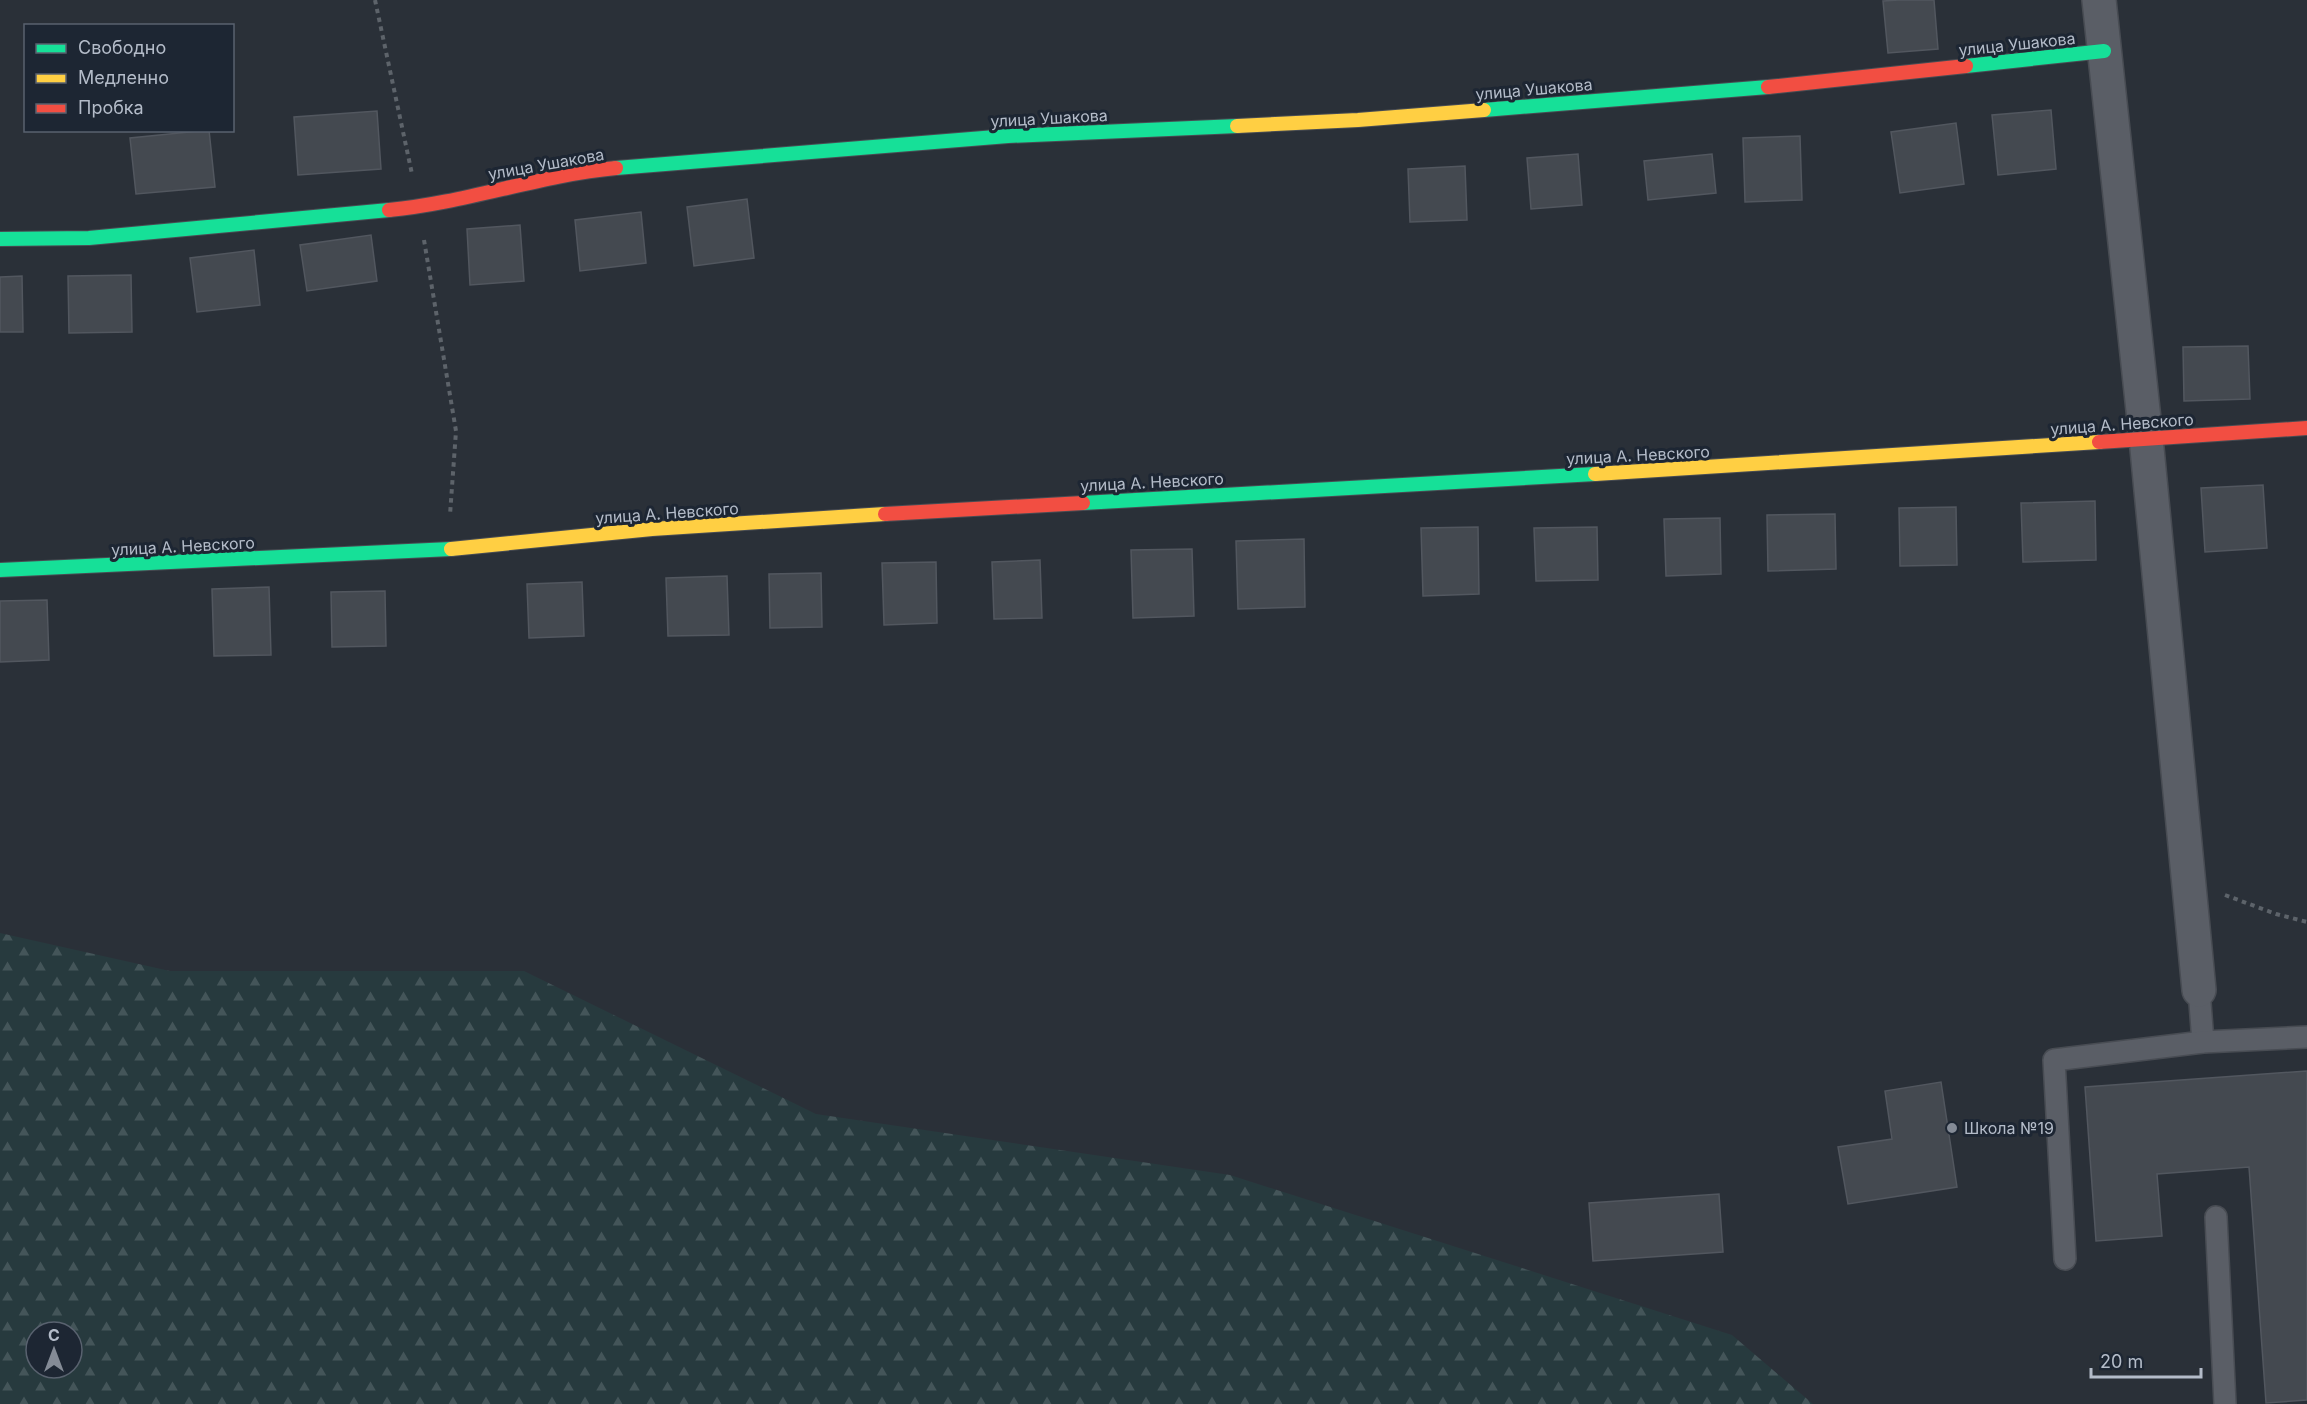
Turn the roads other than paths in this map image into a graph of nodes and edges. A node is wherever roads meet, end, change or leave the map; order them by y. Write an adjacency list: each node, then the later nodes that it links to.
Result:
1 (2099, 0): 2 (street)
2 (2104, 51): 3 (street, улица Ушакова); 5 (street)
3 (0, 239)
4 (2307, 428): 5 (street, улица А. Невского)
5 (2146, 438): 6 (street, улица А. Невского); 7 (street)
6 (0, 570)
7 (2199, 990): 9 (lane)
8 (2307, 1036): 9 (lane)
9 (2203, 1042): 11 (lane)
10 (2216, 1217): 12 (lane)
11 (2066, 1259)
12 (2225, 1404)

